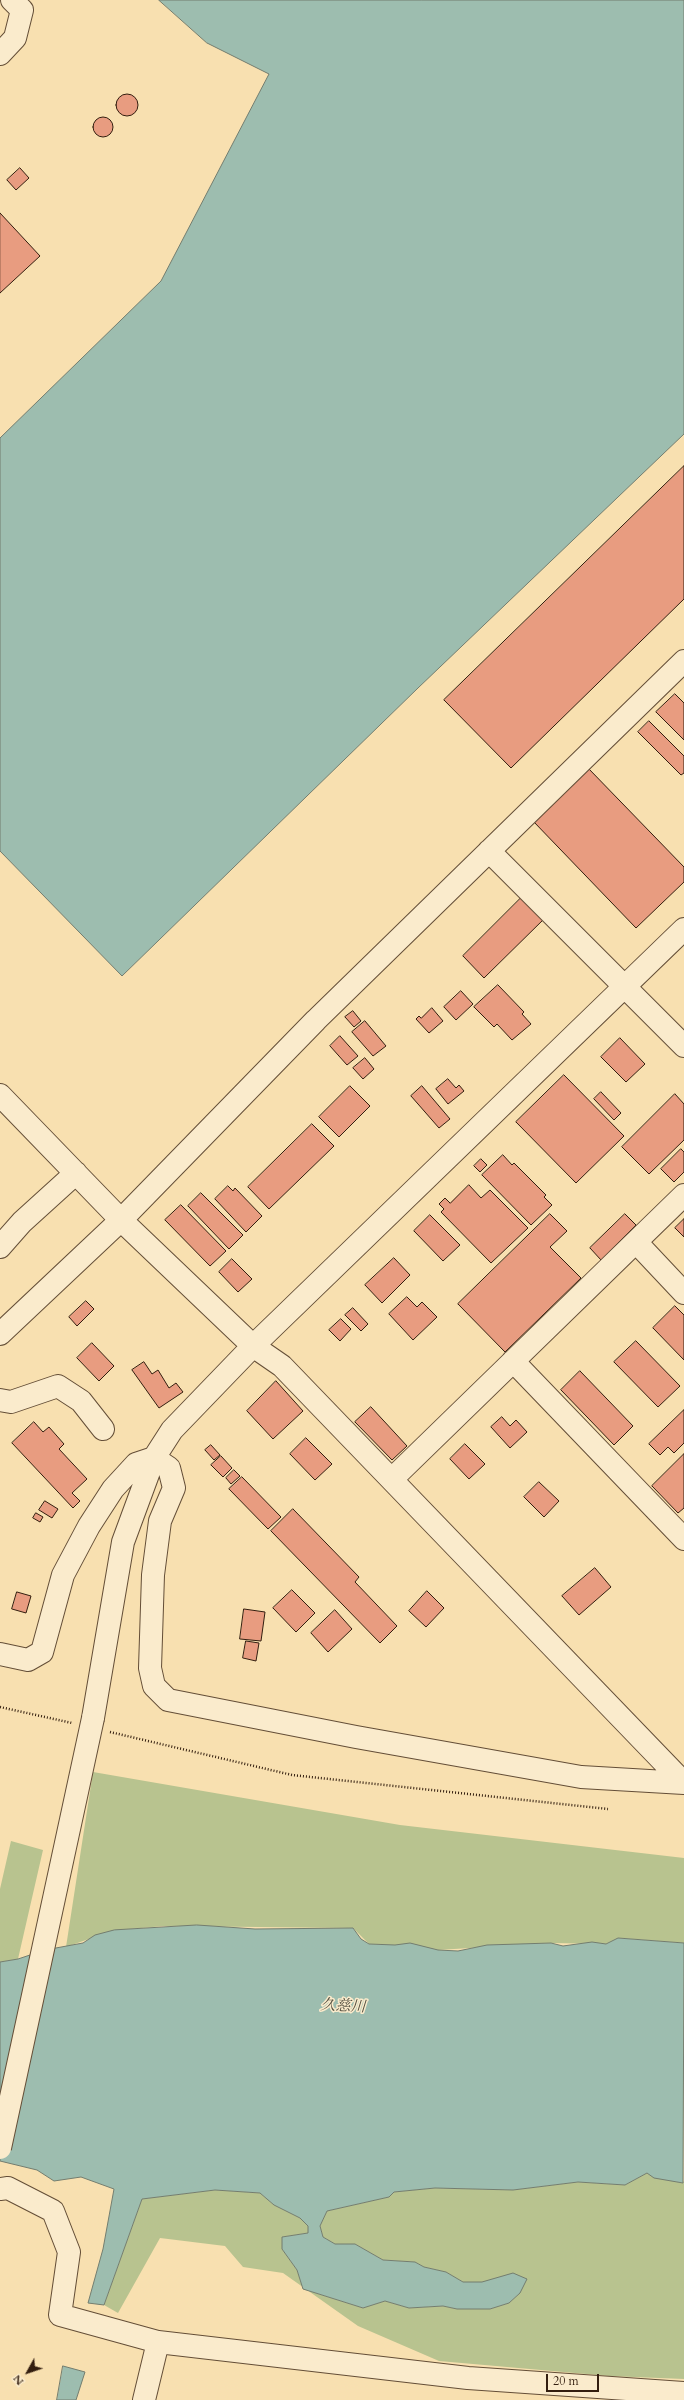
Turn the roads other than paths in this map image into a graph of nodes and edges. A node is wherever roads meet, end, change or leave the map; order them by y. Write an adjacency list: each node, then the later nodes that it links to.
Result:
1 (12, 0): 2 (street)
2 (0, 54)
3 (684, 661): 4 (street)
4 (489, 851): 6 (street); 11 (street)
5 (684, 929): 6 (street)
6 (626, 987): 7 (street); 16 (street)
7 (684, 1046)
8 (0, 1095): 9 (street)
9 (76, 1173): 11 (street); 13 (street)
10 (684, 1195): 12 (street)
11 (121, 1220): 15 (street); 16 (street)
12 (636, 1242): 14 (street); 17 (street)
13 (0, 1247)
14 (684, 1293)
15 (0, 1334)
16 (253, 1346): 20 (street); 21 (street)
17 (513, 1361): 21 (street); 22 (street)
18 (0, 1400): 19 (street)
19 (103, 1429)
20 (154, 1458): 23 (street); 24 (street); 25 (street, bridge)
21 (392, 1479): 24 (street)
22 (684, 1539)
23 (0, 1654)
24 (684, 1783)
25 (0, 2148)
26 (0, 2189): 27 (street)
27 (158, 2342): 28 (street); 29 (street)
28 (684, 2393)
29 (144, 2400)

